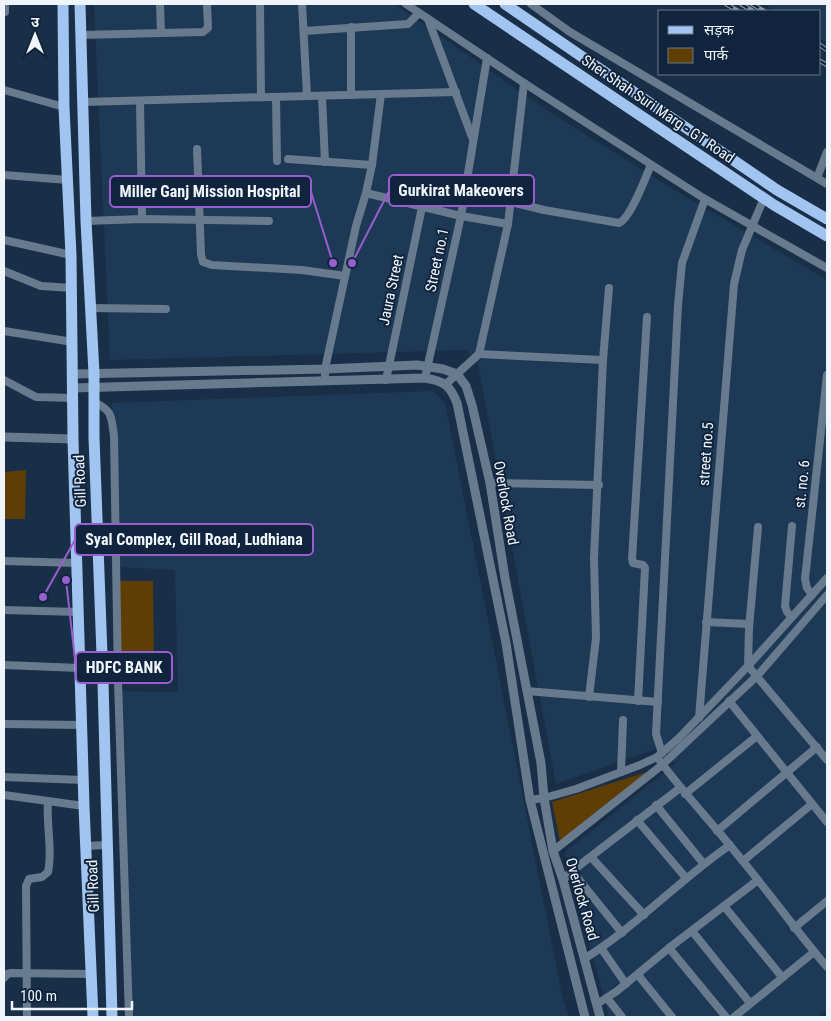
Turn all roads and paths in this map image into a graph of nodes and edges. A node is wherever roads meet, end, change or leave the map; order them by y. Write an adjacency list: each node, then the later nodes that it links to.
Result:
1 (63, 4): 29 (main road, Gill Road)
2 (80, 4): 16 (main road, Gill Road)
3 (160, 4): 15 (street)
4 (207, 4): 15 (street)
5 (260, 4): 25 (street)
6 (302, 4): 14 (street)
7 (408, 4): 11 (street)
8 (474, 4): 43 (main road, Sher Shah Suri Marg - GT Road)
9 (505, 4): 49 (main road, Sher Shah Suri Marg - GT Road)
10 (531, 4): 39 (street)
11 (418, 13): 12 (street); 13 (street)
12 (428, 19): 17 (street); 20 (street)
13 (351, 26): 14 (street); 22 (street)
14 (304, 31): 23 (street)
15 (160, 34): 16 (street)
16 (80, 35): 28 (main road, Gill Road)
17 (487, 58): 18 (street); 30 (street, Street no.1)
18 (524, 83): 37 (street); 45 (street)
19 (4, 90): 29 (street)
20 (456, 92): 21 (street); 30 (street)
21 (381, 94): 22 (street); 36 (street)
22 (351, 95): 24 (street)
23 (307, 96): 24 (street); 26 (street)
24 (322, 96): 35 (street)
25 (261, 97): 26 (street); 27 (street)
26 (276, 97): 34 (street)
27 (140, 101): 28 (street); 48 (street)
28 (82, 102): 51 (main road, Gill Road)
29 (64, 107): 40 (main road, Gill Road)
30 (473, 139): 47 (street, Street no.1)
31 (197, 149): 50 (street)
32 (827, 152): 39 (street)
33 (288, 160): 35 (street)
34 (277, 161)
35 (325, 162): 36 (street)
36 (372, 165): 42 (street)
37 (651, 165): 44 (street); 45 (street)
38 (4, 175): 40 (street)
39 (817, 178): 41 (street)
40 (68, 180): 57 (main road, Gill Road)
41 (827, 184)
42 (366, 193): 46 (street); 60 (street)
43 (764, 198): 54 (street, street no.5); 55 (main road, Sher Shah Suri Marg - GT Road)
44 (705, 199): 54 (street); 113 (street)
45 (511, 202): 53 (street)
46 (422, 207): 47 (street); 70 (street, Jaura Street)
47 (461, 216): 53 (street); 71 (street, Street no.1)
48 (142, 219): 50 (street); 51 (street)
49 (827, 219)
50 (199, 220): 52 (street); 60 (street)
51 (86, 221): 63 (main road, Gill Road)
52 (269, 221)
53 (508, 224): 68 (street)
54 (752, 225): 58 (street); 103 (street, street no.5)
55 (827, 236)
56 (4, 240): 57 (street)
57 (71, 255): 61 (main road, Gill Road)
58 (827, 268)
59 (4, 271): 61 (street)
60 (345, 276): 72 (street)
61 (72, 288): 67 (main road, Gill Road)
62 (609, 288): 69 (street)
63 (90, 308): 64 (street); 75 (main road, Gill Road)
64 (166, 309)
65 (647, 317): 111 (street)
66 (4, 331): 67 (street)
67 (73, 342): 76 (main road, Gill Road)
68 (479, 354): 69 (street); 77 (street)
69 (603, 360): 92 (street)
70 (389, 366): 71 (street); 72 (street); 81 (street, Jaura Street)
71 (429, 366): 77 (street); 79 (street, Street no.1)
72 (325, 369): 73 (street); 82 (street)
73 (238, 370): 74 (street); 83 (street)
74 (150, 372): 75 (street); 85 (street)
75 (94, 373): 76 (street); 86 (main road, Gill Road)
76 (73, 374): 87 (main road, Gill Road)
77 (457, 374): 84 (street); 91 (street, Overlock Road)
78 (827, 375): 98 (street, st. no. 6)
79 (425, 378): 81 (street); 84 (street)
80 (4, 380): 87 (street)
81 (386, 380): 82 (street)
82 (324, 381): 83 (street)
83 (238, 384): 85 (street)
84 (446, 384): 130 (street, Overlock Road)
85 (150, 385): 86 (street)
86 (94, 387): 87 (street); 88 (main road, Gill Road)
87 (73, 393): 90 (main road, Gill Road)
88 (94, 402): 138 (main road, Gill Road); 174 (street)
89 (4, 437): 90 (street)
90 (73, 439): 96 (main road, Gill Road)
91 (490, 483): 92 (street); 109 (street, Overlock Road)
92 (599, 485): 110 (street)
93 (792, 526): 102 (street)
94 (758, 527): 104 (street)
95 (4, 561): 96 (street)
96 (78, 563): 101 (main road, Gill Road)
97 (827, 578): 98 (street)
98 (812, 595): 102 (street)
99 (827, 595): 108 (street)
100 (4, 610): 101 (street)
101 (79, 612): 107 (main road, Gill Road)
102 (792, 617): 106 (street)
103 (706, 622): 104 (street); 114 (street, street no.5)
104 (749, 624): 106 (street)
105 (4, 665): 107 (street)
106 (748, 666): 108 (street); 114 (street)
107 (80, 668): 117 (main road, Gill Road)
108 (758, 675): 112 (street); 119 (street)
109 (527, 691): 110 (street); 129 (street, Overlock Road)
110 (589, 697): 111 (street)
111 (638, 701): 113 (street)
112 (729, 701): 118 (street); 122 (street)
113 (658, 702): 120 (street)
114 (699, 718): 120 (street)
115 (623, 720): 123 (street)
116 (4, 724): 117 (street)
117 (82, 725): 126 (main road, Gill Road)
118 (757, 736): 124 (street); 127 (street)
119 (817, 747): 121 (street); 124 (street)
120 (659, 755): 122 (street); 123 (street)
121 (827, 760)
122 (662, 765): 127 (street); 141 (street)
123 (621, 772): 129 (street)
124 (786, 773): 132 (street); 137 (street)
125 (4, 776): 126 (street)
126 (83, 780): 134 (main road, Gill Road)
127 (682, 791): 133 (street); 137 (street)
128 (4, 795): 131 (street)
129 (544, 798): 130 (street); 141 (street, Overlock Road)
130 (530, 800): 175 (street, Overlock Road)
131 (48, 802): 134 (street); 162 (street)
132 (812, 804): 136 (street); 143 (street)
133 (656, 805): 135 (street); 144 (street)
134 (84, 806): 140 (main road, Gill Road)
135 (637, 820): 142 (street); 146 (street)
136 (827, 822)
137 (718, 831): 139 (street)
138 (107, 845): 140 (street); 173 (main road, Gill Road)
139 (730, 845): 143 (street); 144 (street)
140 (85, 846): 163 (main road, Gill Road)
141 (553, 851): 147 (street, Overlock Road)
142 (591, 857): 145 (street); 151 (street)
143 (743, 861): 148 (street)
144 (703, 864): 146 (street)
145 (572, 871): 147 (street); 154 (street)
146 (686, 878): 151 (street)
147 (563, 880): 159 (street, Overlock Road)
148 (758, 880): 150 (street); 152 (street)
149 (827, 901): 152 (street)
150 (724, 906): 153 (street); 165 (street)
151 (644, 915): 154 (street)
152 (794, 928): 157 (street)
153 (692, 931): 156 (street); 169 (street)
154 (622, 933): 155 (street)
155 (602, 948): 159 (street); 167 (street)
156 (670, 948): 164 (street); 179 (street)
157 (814, 952): 160 (street); 165 (street)
158 (827, 953): 160 (street)
159 (584, 958): 170 (street, Overlock Road)
160 (820, 959): 161 (street)
161 (827, 967)
162 (27, 973): 163 (street); 166 (street); 171 (street)
163 (91, 974): 172 (main road, Gill Road)
164 (638, 975): 167 (street); 178 (street)
165 (782, 977): 169 (street)
166 (4, 978)
167 (626, 984): 168 (street)
168 (607, 998): 170 (street); 177 (street)
169 (750, 1003): 180 (street)
170 (597, 1004): 176 (street, Overlock Road)
171 (27, 1017)
172 (92, 1017)
173 (112, 1017)
174 (129, 1017)
175 (585, 1017)
176 (600, 1017)
177 (622, 1017)
178 (672, 1017)
179 (726, 1017)
180 (734, 1017)

